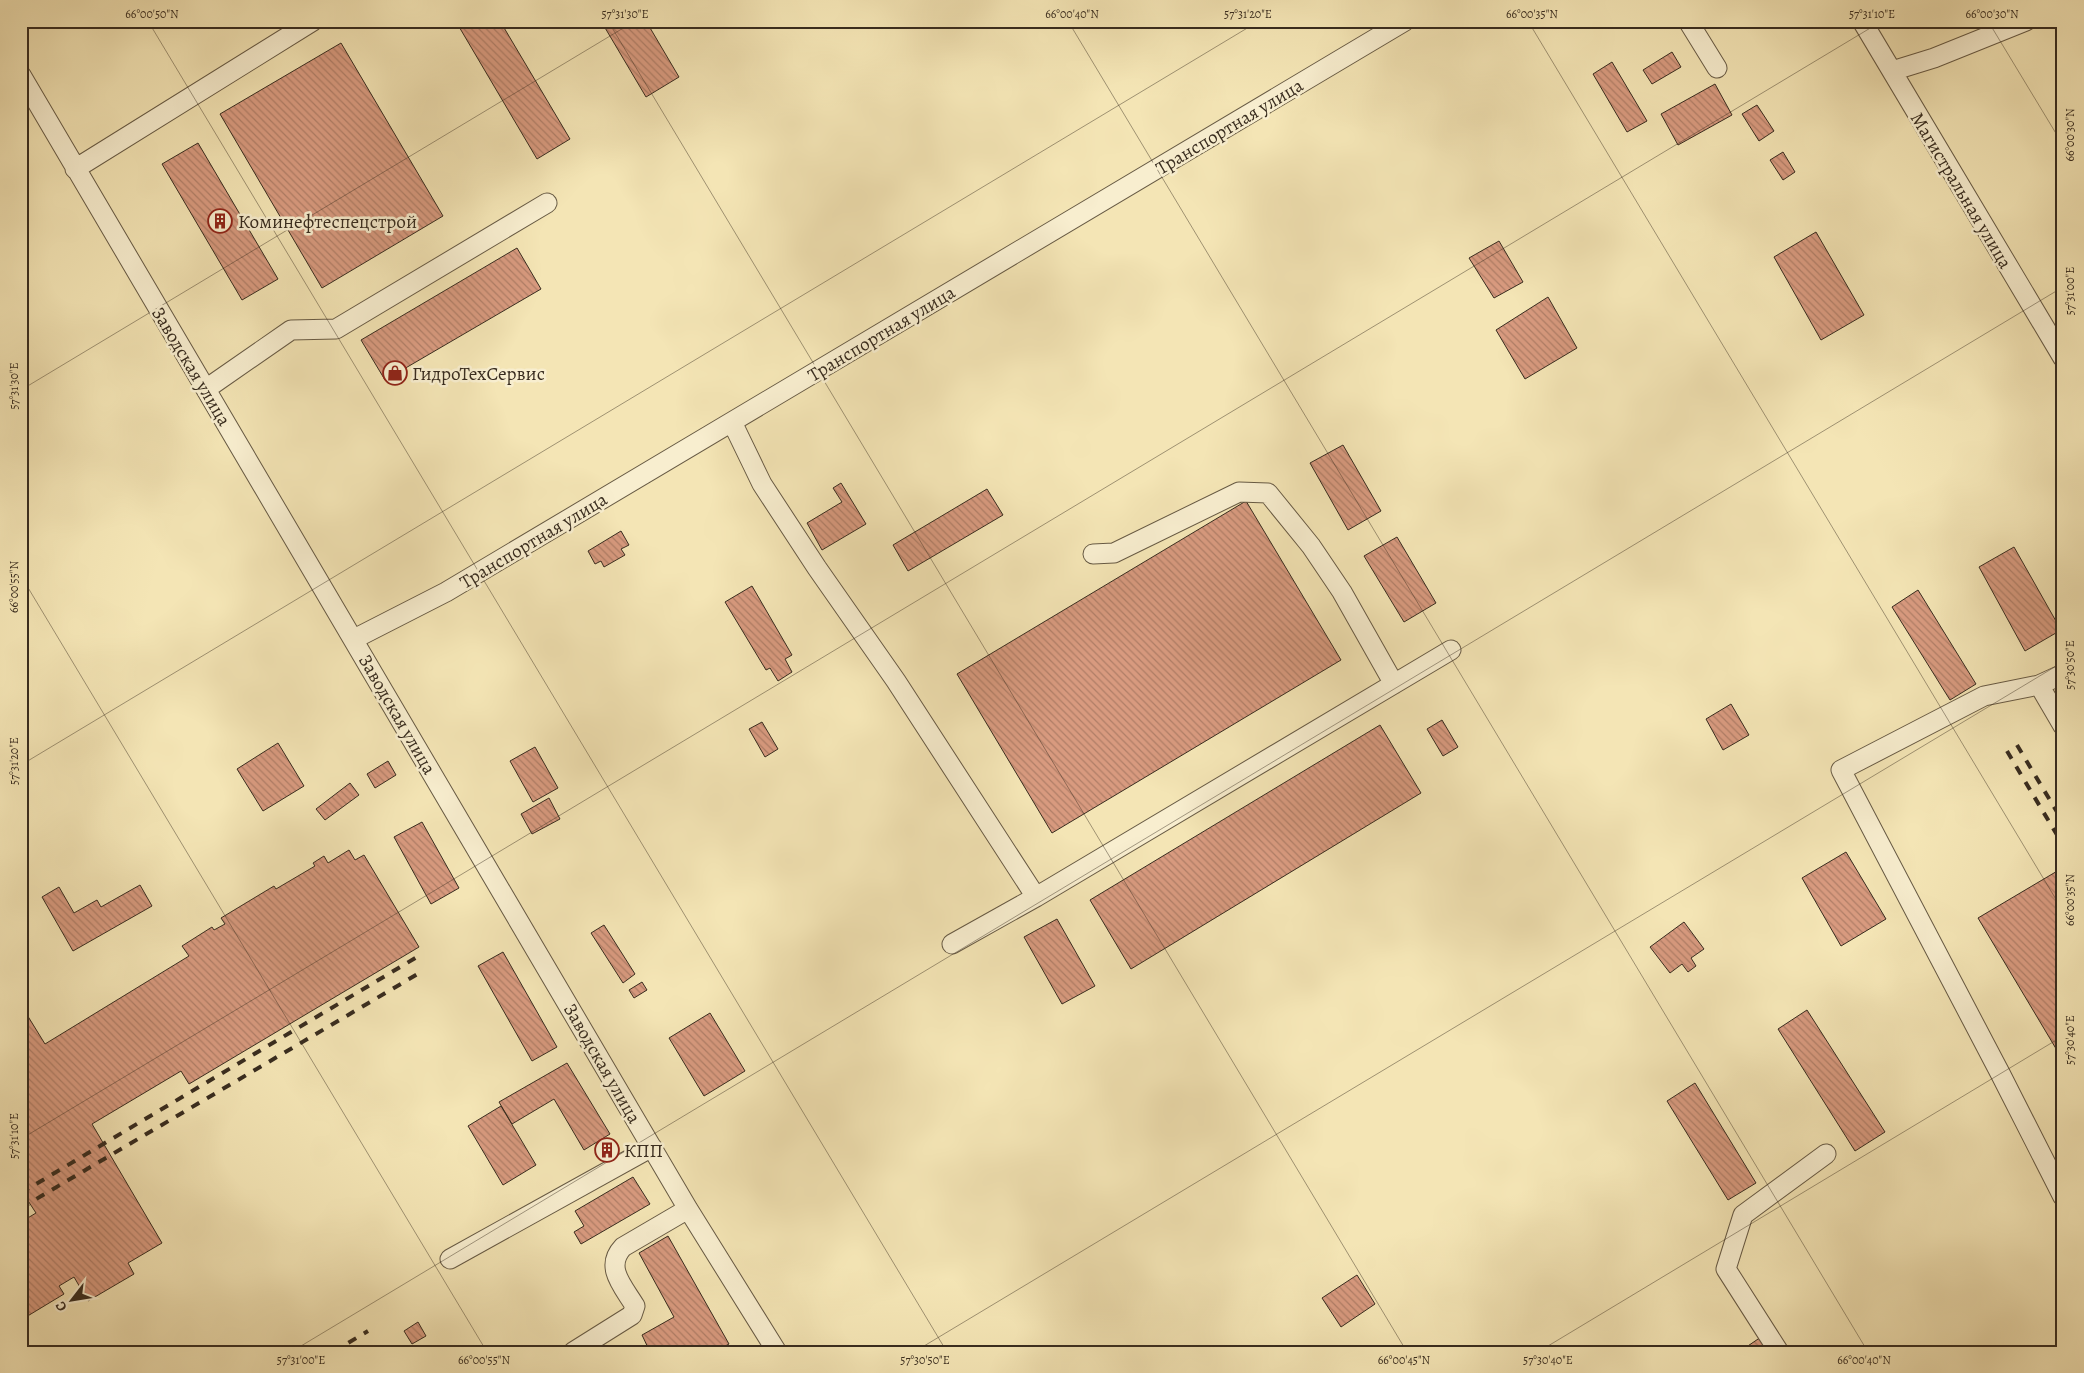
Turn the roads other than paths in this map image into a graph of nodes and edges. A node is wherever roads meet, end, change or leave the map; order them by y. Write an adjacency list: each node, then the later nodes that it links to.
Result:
1 (313, 21): 9 (street)
2 (1405, 21): 13 (street, Транспортная улица)
3 (1688, 21): 6 (street)
4 (1862, 21): 7 (street, Магистральная улица)
5 (2026, 21): 7 (street)
6 (1717, 68)
7 (1892, 71): 11 (street, Магистральная улица)
8 (21, 75): 9 (street, Заводская улица)
9 (75, 169): 12 (street, Заводская улица)
10 (547, 203): 12 (street)
11 (2063, 358)
12 (206, 390): 15 (street, Заводская улица)
13 (732, 422): 15 (street, Транспортная улица); 21 (street)
14 (1093, 554): 18 (street)
15 (354, 639): 23 (street, Заводская улица)
16 (1451, 650): 18 (street)
17 (2063, 674): 19 (street)
18 (1394, 684): 21 (street)
19 (2039, 686): 20 (street); 25 (street)
20 (2063, 726)
21 (1036, 896): 22 (street)
22 (952, 944)
23 (652, 1147): 26 (street, Заводская улица); 27 (street)
24 (1826, 1154): 30 (street)
25 (2063, 1197)
26 (688, 1209): 28 (street); 29 (street, Заводская улица)
27 (450, 1259)
28 (573, 1352)
29 (777, 1352)
30 (1779, 1352)

